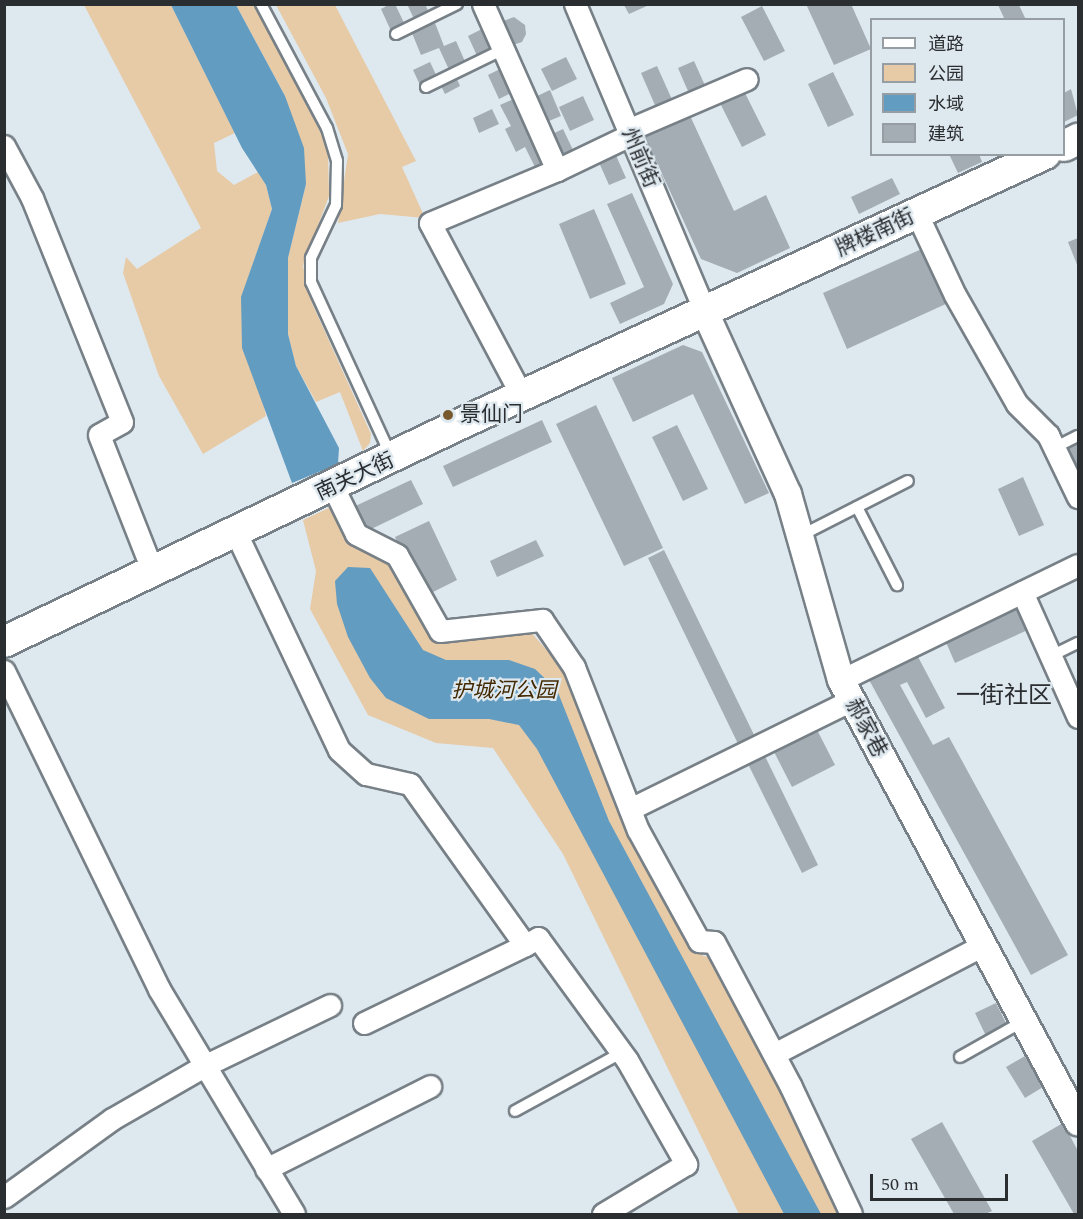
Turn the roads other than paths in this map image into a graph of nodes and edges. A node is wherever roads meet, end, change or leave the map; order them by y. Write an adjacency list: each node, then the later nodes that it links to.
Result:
1 (261, 4): 18 (lane)
2 (458, 4): 5 (lane)
3 (483, 4): 6 (street)
4 (575, 4): 9 (street, 州前街)
5 (396, 34)
6 (502, 50): 8 (lane); 12 (street)
7 (747, 79): 9 (street)
8 (426, 87)
9 (629, 132): 12 (street); 14 (street, 州前街)
10 (4, 146): 26 (street)
11 (1041, 156): 13 (main road, 牌楼南街)
12 (557, 170): 15 (street)
13 (916, 214): 14 (main road, 牌楼南街); 17 (street)
14 (705, 312): 15 (main road, 南关大街); 24 (street, 郝家巷)
15 (523, 398): 18 (main road, 南关大街)
16 (1078, 436): 17 (lane)
17 (1054, 448): 21 (street)
18 (392, 459): 20 (main road, 南关大街)
19 (908, 482): 22 (lane)
20 (333, 487): 23 (main road, 南关大街); 35 (street)
21 (1078, 497)
22 (857, 507): 24 (lane); 27 (lane)
23 (236, 533): 26 (main road, 南关大街); 36 (street)
24 (800, 536): 33 (street, 郝家巷)
25 (1078, 566): 28 (street)
26 (153, 572): 29 (main road, 南关大街)
27 (897, 585)
28 (1022, 591): 31 (street); 33 (street)
29 (4, 642)
30 (1078, 643): 31 (lane)
31 (1051, 656): 34 (street)
32 (4, 671): 44 (street)
33 (846, 690): 35 (street); 37 (street, 郝家巷)
34 (1078, 717)
35 (630, 809): 42 (street)
36 (525, 945): 40 (street); 41 (street)
37 (983, 945): 39 (street, 郝家巷); 42 (street)
38 (330, 1005): 44 (street)
39 (1024, 1021): 43 (lane); 47 (street, 郝家巷)
40 (364, 1023)
41 (621, 1053): 46 (lane); 51 (street)
42 (774, 1054): 52 (street)
43 (960, 1058)
44 (204, 1066): 48 (street); 49 (street)
45 (430, 1086): 48 (street)
46 (515, 1111)
47 (1076, 1113)
48 (266, 1169): 50 (street)
49 (4, 1197)
50 (294, 1214)
51 (603, 1215)
52 (851, 1215)

